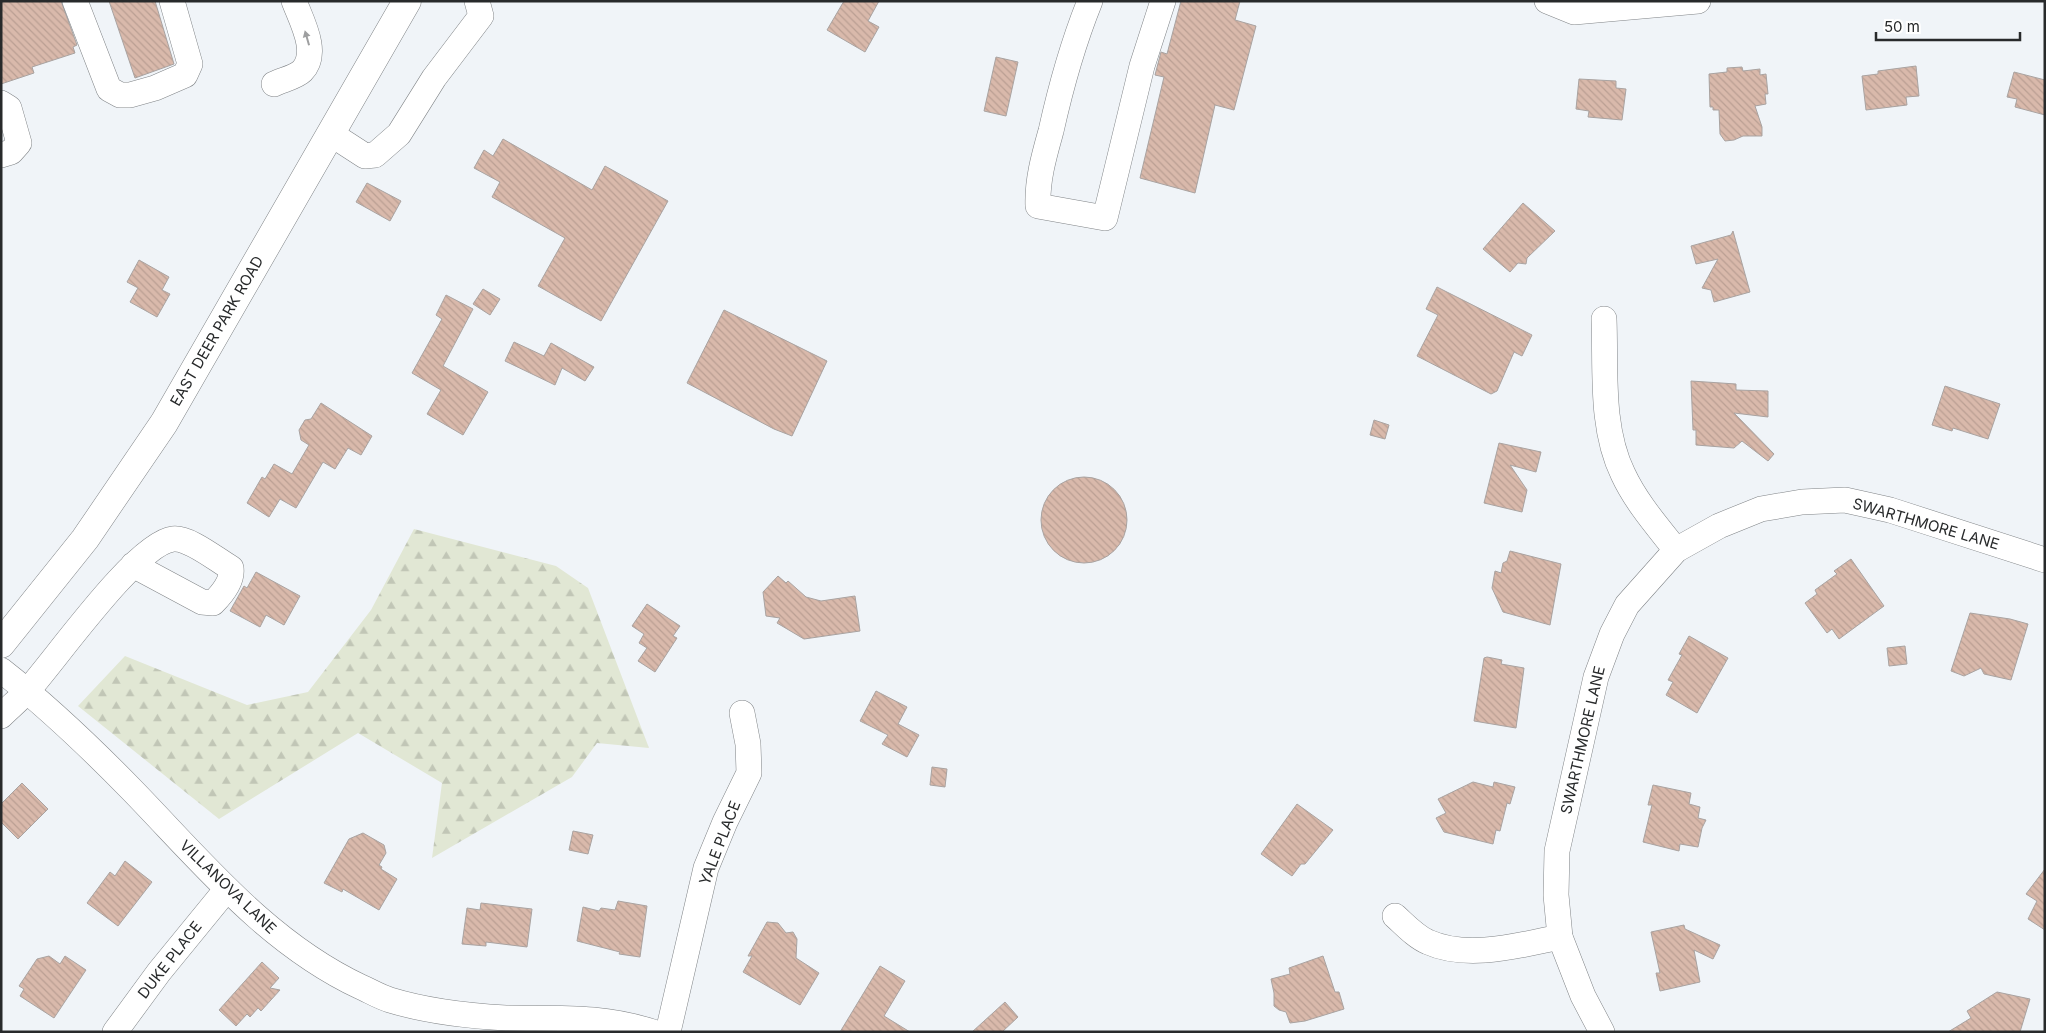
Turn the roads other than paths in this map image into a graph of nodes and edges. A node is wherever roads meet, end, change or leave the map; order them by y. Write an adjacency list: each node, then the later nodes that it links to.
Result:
1 (75, 1): 2 (street)
2 (172, 1)
3 (294, 1): 10 (street, one-way to 3)
4 (407, 1): 12 (main road, EAST DEER PARK ROAD)
5 (477, 1): 12 (street)
6 (1090, 1): 7 (street)
7 (1163, 1)
8 (1547, 1): 9 (street)
9 (1698, 1)
10 (274, 84)
11 (1, 103): 13 (street)
12 (331, 134): 18 (main road, EAST DEER PARK ROAD)
13 (1, 155)
14 (1604, 319): 15 (street)
15 (1676, 550): 16 (street, SWARTHMORE LANE); 25 (street, SWARTHMORE LANE)
16 (2045, 560)
17 (132, 565): 20 (street)
18 (1, 644)
19 (1, 670): 20 (street, VILLANOVA LANE)
20 (28, 691): 22 (street); 23 (street, VILLANOVA LANE)
21 (742, 713): 28 (street, YALE PLACE)
22 (1, 716)
23 (226, 890): 26 (street, DUKE PLACE); 27 (street, VILLANOVA LANE)
24 (1394, 916): 25 (street)
25 (1560, 937): 29 (street, SWARTHMORE LANE)
26 (115, 1032)
27 (653, 1032)
28 (668, 1032)
29 (1602, 1032)

